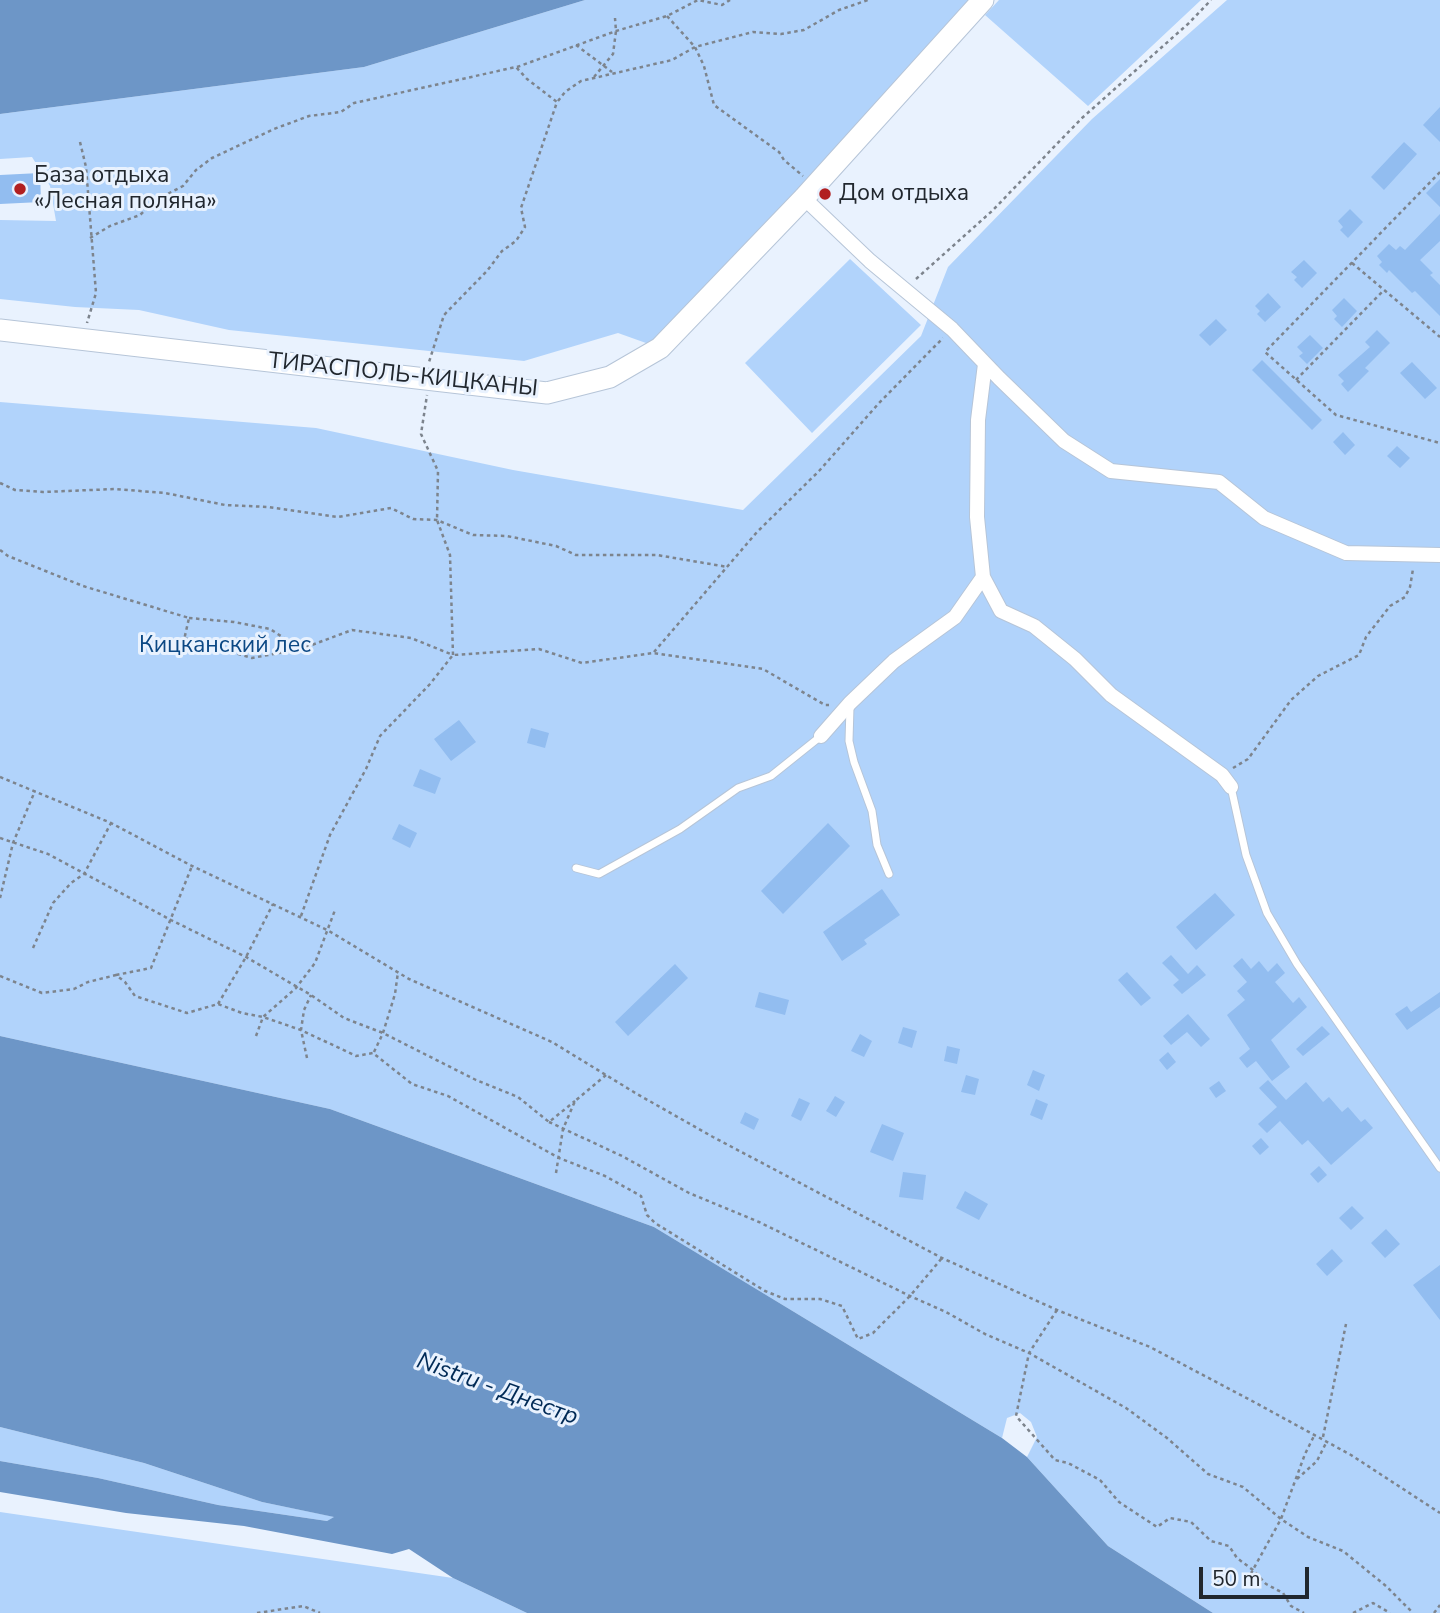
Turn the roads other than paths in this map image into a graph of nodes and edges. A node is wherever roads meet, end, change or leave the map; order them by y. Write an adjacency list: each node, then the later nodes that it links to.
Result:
1 (983, 0): 2 (street, ТИРАСПОЛЬ-КИЦКАНЫ)
2 (810, 192): 3 (street, ТИРАСПОЛЬ-КИЦКАНЫ); 4 (street)
3 (0, 330)
4 (985, 364): 5 (street); 6 (street)
5 (1440, 555)
6 (983, 578): 7 (street); 9 (street)
7 (850, 703): 8 (street); 11 (lane)
8 (821, 736): 10 (lane)
9 (1231, 787): 12 (lane)
10 (576, 867)
11 (889, 874)
12 (1440, 1167)

